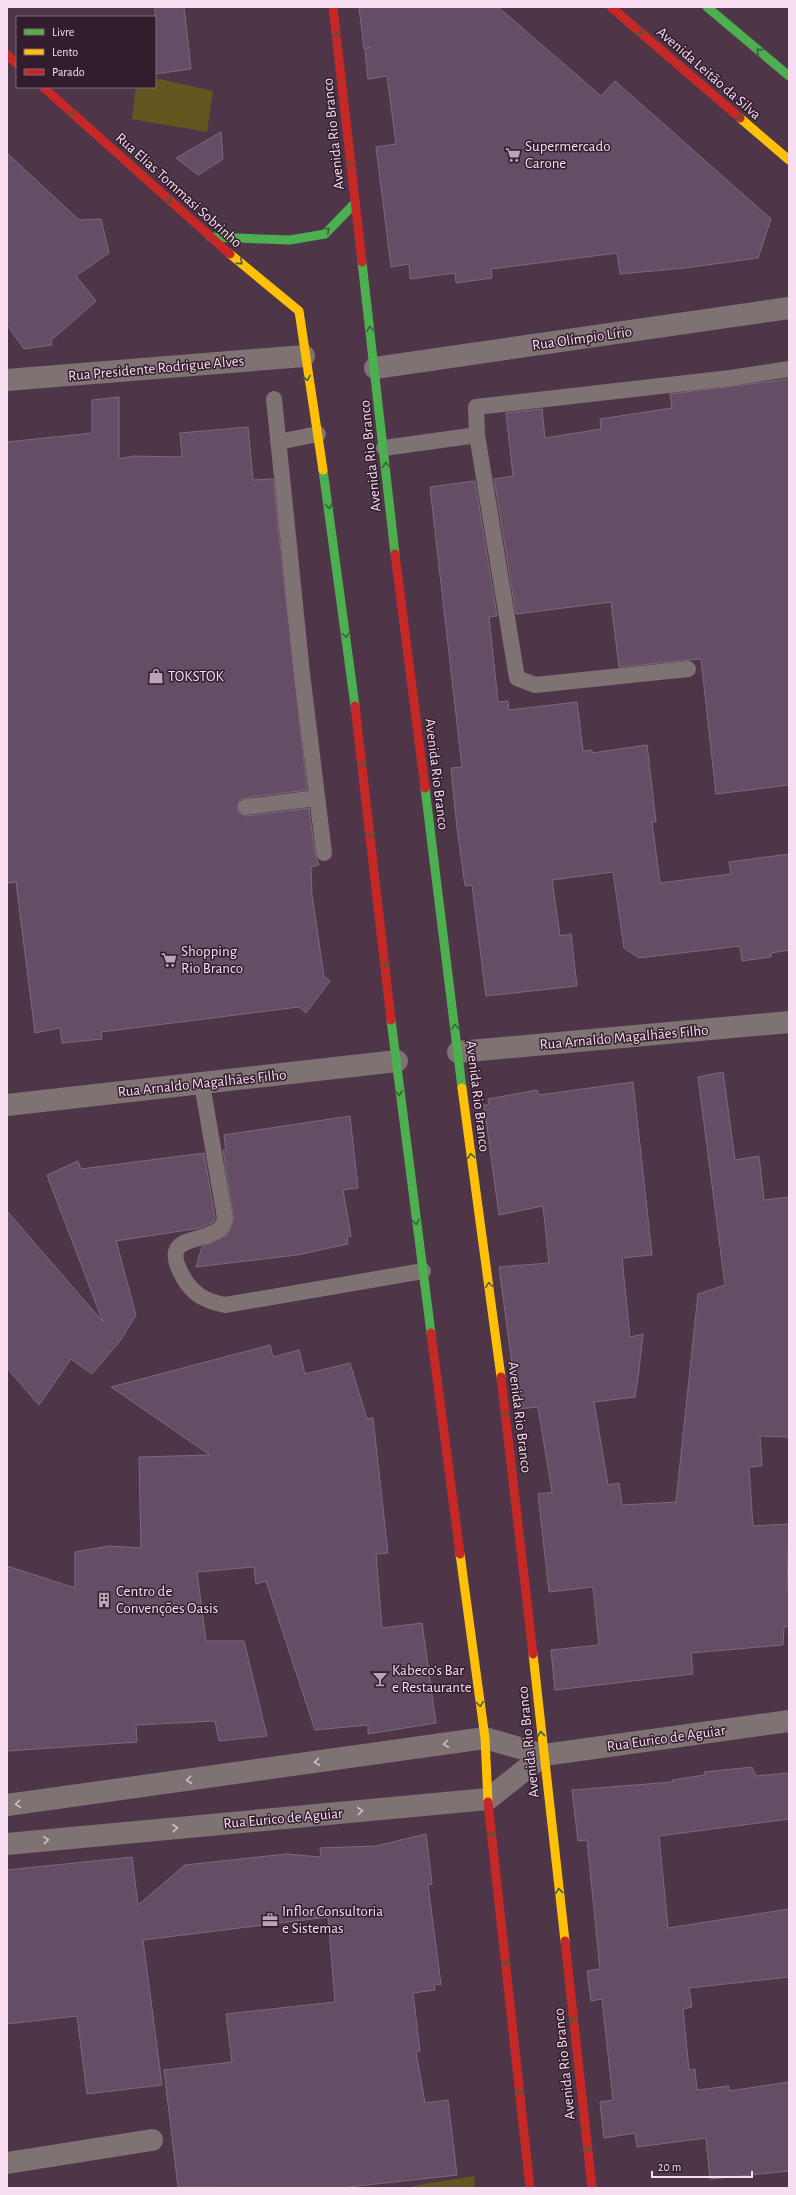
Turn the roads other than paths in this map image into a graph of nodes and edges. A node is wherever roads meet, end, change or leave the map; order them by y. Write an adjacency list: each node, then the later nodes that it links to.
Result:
1 (333, 7): 9 (street, Avenida Rio Branco, one-way to 1)
2 (611, 7): 8 (street, Avenida Leitão da Silva, one-way to 8)
3 (707, 7): 6 (street, one-way to 3)
4 (7, 55): 5 (street)
5 (16, 63)
6 (789, 76)
7 (44, 88): 10 (street, Rua Elias Tommasi Sobrinho, one-way to 10)
8 (789, 160)
9 (355, 203): 10 (street, one-way to 9); 13 (street, Avenida Rio Branco, one-way to 9)
10 (210, 237): 12 (street, Rua Elias Tommasi Sobrinho, one-way to 12)
11 (789, 308): 13 (street, Rua Olímpio Lírio)
12 (304, 356): 15 (street, Rua Presidente Rodrigue Alves); 17 (street, one-way to 17)
13 (375, 368): 20 (street, Avenida Rio Branco)
14 (789, 369): 18 (lane)
15 (7, 380)
16 (274, 399): 19 (lane)
17 (318, 434): 19 (lane); 27 (street, one-way to 27)
18 (477, 435): 20 (lane); 21 (lane)
19 (278, 442): 22 (lane)
20 (384, 448): 26 (street, Avenida Rio Branco, one-way to 20)
21 (688, 669)
22 (316, 798): 23 (lane); 24 (lane)
23 (246, 807)
24 (324, 853)
25 (789, 1022): 26 (street, Rua Arnaldo Magalhães Filho)
26 (458, 1052): 33 (street, Avenida Rio Branco, one-way to 26)
27 (396, 1061): 28 (street, Rua Arnaldo Magalhães Filho); 30 (street, one-way to 30)
28 (202, 1084): 29 (street, Rua Arnaldo Magalhães Filho); 30 (lane)
29 (7, 1105)
30 (422, 1271): 32 (street, one-way to 32)
31 (789, 1721): 33 (street, Rua Eurico de Aguiar)
32 (485, 1738): 33 (street, Rua Eurico de Aguiar); 34 (street); 35 (street, Rua Eurico de Aguiar, one-way to 35)
33 (544, 1755): 34 (street); 40 (street, Avenida Rio Branco, one-way to 33)
34 (488, 1799): 36 (street, Rua Eurico de Aguiar, one-way to 34); 39 (street, one-way to 39)
35 (7, 1805)
36 (7, 1844)
37 (152, 2140): 38 (street)
38 (7, 2163)
39 (530, 2188)
40 (592, 2188)

